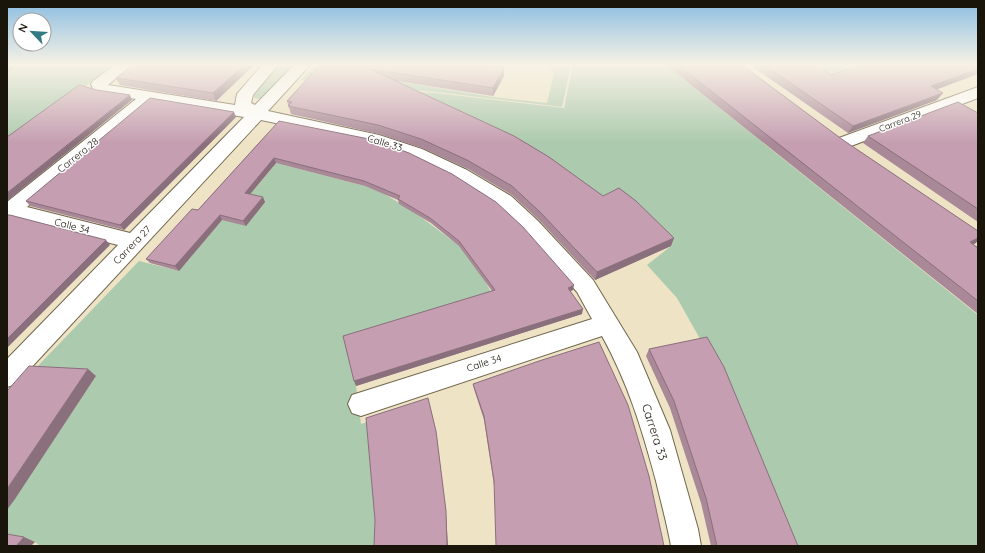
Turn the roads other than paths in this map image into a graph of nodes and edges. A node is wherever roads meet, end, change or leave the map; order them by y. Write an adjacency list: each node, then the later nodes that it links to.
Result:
1 (115, 91): 5 (street, Calle 33)
2 (248, 91): 6 (street)
3 (279, 91): 6 (street, Carrera 27)
4 (978, 92): 7 (street, Carrera 29)
5 (148, 97): 6 (street, Calle 33); 8 (street, Carrera 28)
6 (257, 114): 9 (street, Carrera 27); 10 (street, Calle 33)
7 (864, 156)
8 (9, 212): 9 (street, Calle 34)
9 (134, 242): 11 (street, Carrera 27)
10 (608, 324): 12 (street, Calle 34); 13 (street, Carrera 33)
11 (7, 376)
12 (361, 404)
13 (686, 546)

